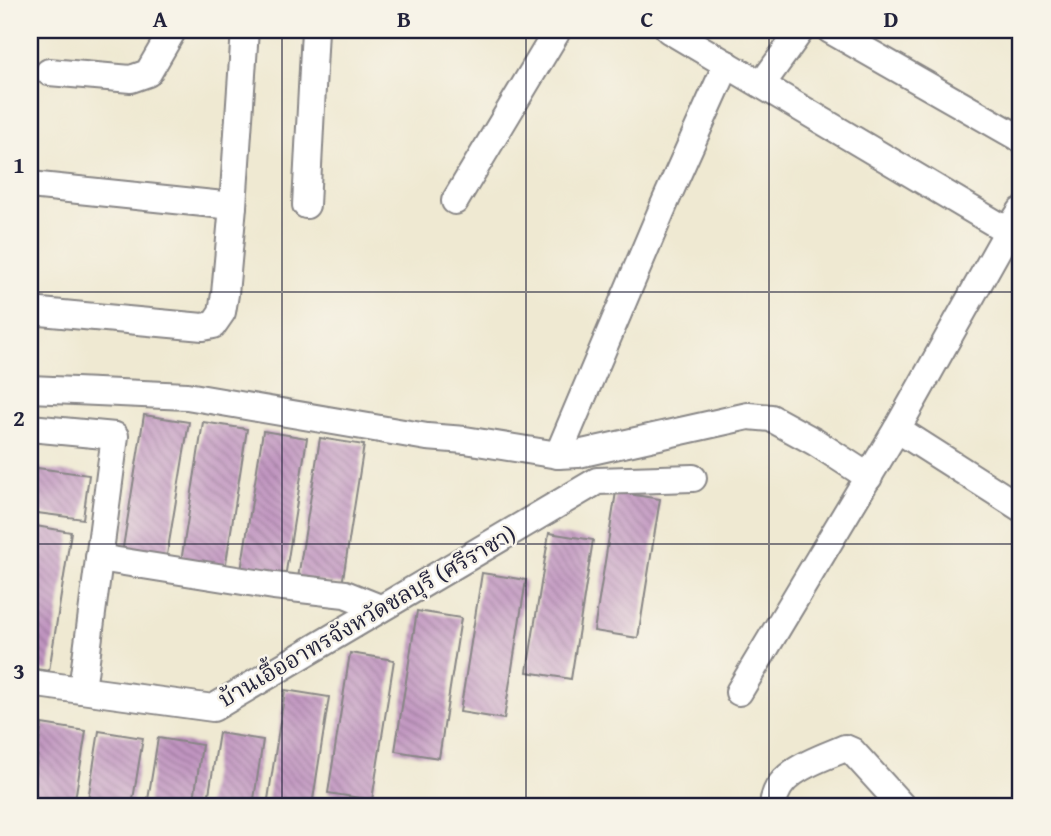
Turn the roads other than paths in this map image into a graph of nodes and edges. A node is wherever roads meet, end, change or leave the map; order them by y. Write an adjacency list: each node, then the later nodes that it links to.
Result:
1 (173, 30): 9 (street)
2 (245, 30): 15 (street)
3 (315, 30): 14 (street)
4 (551, 30): 13 (street)
5 (669, 30): 8 (street)
6 (801, 30): 10 (street)
7 (830, 30): 11 (street)
8 (727, 64): 10 (street); 21 (street)
9 (49, 72)
10 (762, 84): 16 (street)
11 (1021, 139)
12 (30, 185): 15 (street)
13 (455, 201)
14 (306, 205)
15 (233, 206): 17 (street)
16 (1015, 221): 20 (street)
17 (30, 311)
18 (30, 389): 21 (street)
19 (30, 428): 25 (street)
20 (897, 429): 22 (street); 24 (street)
21 (558, 454): 22 (street)
22 (869, 477): 29 (street)
23 (693, 478): 26 (street, บ้านเอื้ออาทรจังหวัดชลบุรี (ศรีราชา))
24 (1021, 508)
25 (99, 558): 26 (street); 28 (street)
26 (380, 608): 28 (street, บ้านเอื้ออาทรจังหวัดชลบุรี (ศรีราชา))
27 (30, 683): 28 (street, บ้านเอื้ออาทรจังหวัดชลบุรี (ศรีราชา))
28 (82, 690)
29 (739, 692)
30 (773, 806): 31 (street)
31 (902, 806)

